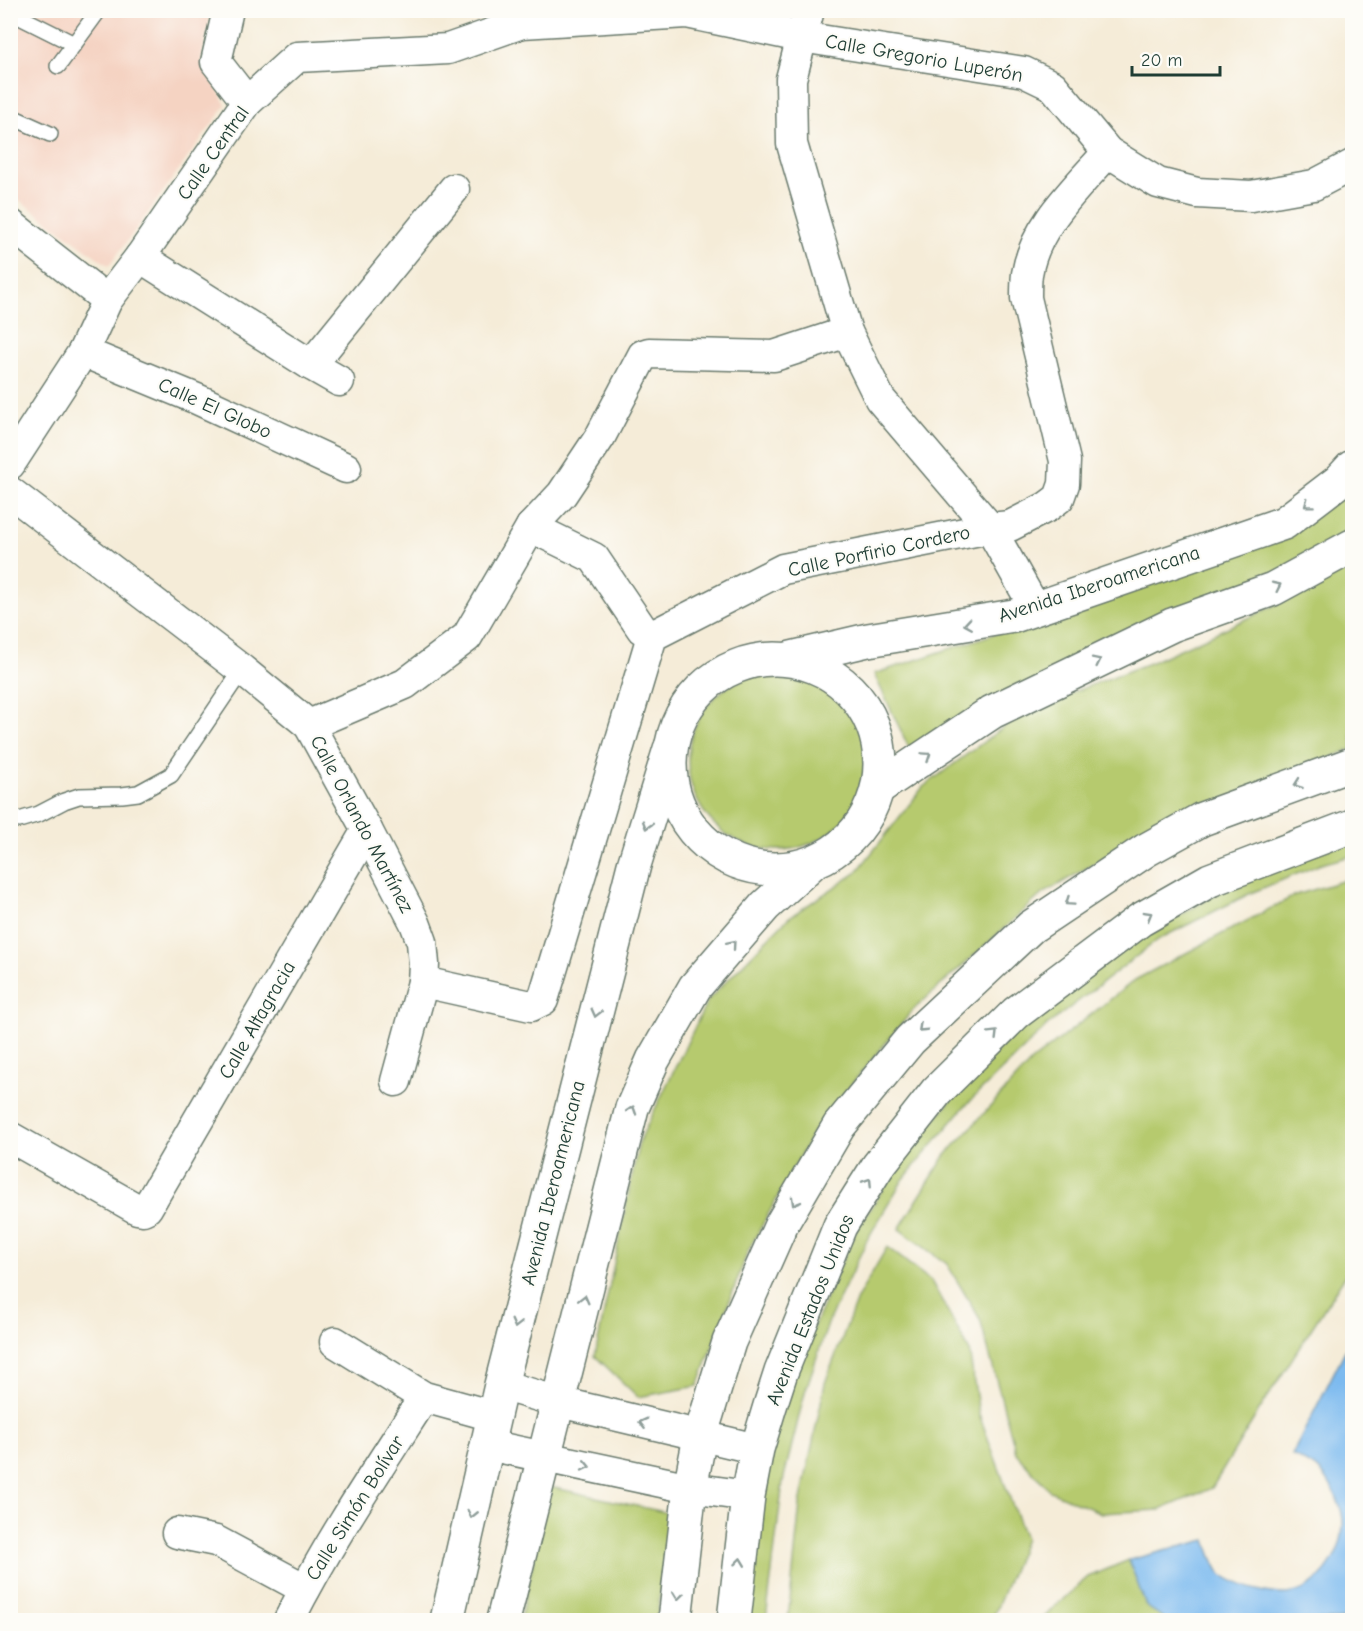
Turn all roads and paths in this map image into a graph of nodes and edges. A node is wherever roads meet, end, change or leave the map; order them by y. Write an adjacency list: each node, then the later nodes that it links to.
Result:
1 (99, 10): 6 (lane)
2 (228, 10): 8 (street)
3 (10, 12): 6 (lane)
4 (524, 17): 5 (street, Calle Gregorio Luperón); 8 (street, Calle Central)
5 (805, 24): 11 (street, Calle Gregorio Luperón); 17 (street)
6 (74, 44): 7 (lane)
7 (58, 66)
8 (248, 102): 15 (street, Calle Central)
9 (10, 116): 10 (lane)
10 (50, 134)
11 (1108, 152): 12 (street, Calle Gregorio Luperón); 26 (street, Calle Porfirio Cordero)
12 (1353, 165)
13 (454, 189): 19 (street)
14 (10, 224): 16 (street)
15 (140, 257): 16 (street, Calle Central); 19 (street)
16 (107, 300): 18 (street, Calle Central)
17 (847, 332): 25 (street); 26 (street)
18 (83, 352): 21 (street, Calle Central); 23 (street, Calle El Globo)
19 (310, 365): 20 (street)
20 (339, 381)
21 (10, 464)
22 (1353, 467): 28 (street, Avenida Iberoamericana, one-way to 28)
23 (346, 468)
24 (10, 492): 31 (street, Calle Orlando Martínez)
25 (531, 527): 29 (street); 32 (street)
26 (990, 528): 28 (street); 29 (street, Calle Porfirio Cordero)
27 (1353, 546): 35 (street, one-way to 27)
28 (1035, 608): 30 (street, Avenida Iberoamericana, one-way to 30)
29 (652, 636): 40 (street)
30 (789, 659): 33 (street); 35 (street)
31 (242, 670): 32 (street, Calle Orlando Martínez); 36 (lane)
32 (309, 725): 38 (street, Calle Orlando Martínez)
33 (670, 749): 39 (street); 46 (street, Avenida Iberoamericana, one-way to 46)
34 (1353, 764): 47 (street, one-way to 47)
35 (878, 788): 39 (street)
36 (10, 817)
37 (1353, 826): 48 (street, Avenida Estados Unidos, one-way to 37)
38 (367, 830): 40 (street, Calle Orlando Martínez); 42 (street, Calle Altagracia)
39 (810, 866): 45 (street, one-way to 39)
40 (423, 982): 41 (street, Calle Orlando Martínez)
41 (396, 1081)
42 (10, 1137)
43 (334, 1342): 44 (street)
44 (424, 1397): 46 (street); 53 (street, Calle Simón Bolívar)
45 (559, 1402): 46 (street); 47 (street, one-way to 45); 49 (street)
46 (494, 1415): 49 (street); 55 (street, Avenida Iberoamericana, one-way to 55)
47 (699, 1437): 48 (street); 50 (street)
48 (757, 1449): 51 (street, Avenida Estados Unidos)
49 (544, 1457): 50 (street, one-way to 50); 56 (street)
50 (690, 1488): 51 (street); 57 (street, one-way to 57)
51 (748, 1496): 58 (street, Avenida Estados Unidos, one-way to 51)
52 (177, 1533): 53 (street)
53 (305, 1589): 54 (street, Calle Simón Bolívar)
54 (289, 1620)
55 (447, 1620)
56 (503, 1620)
57 (675, 1620)
58 (734, 1620)

